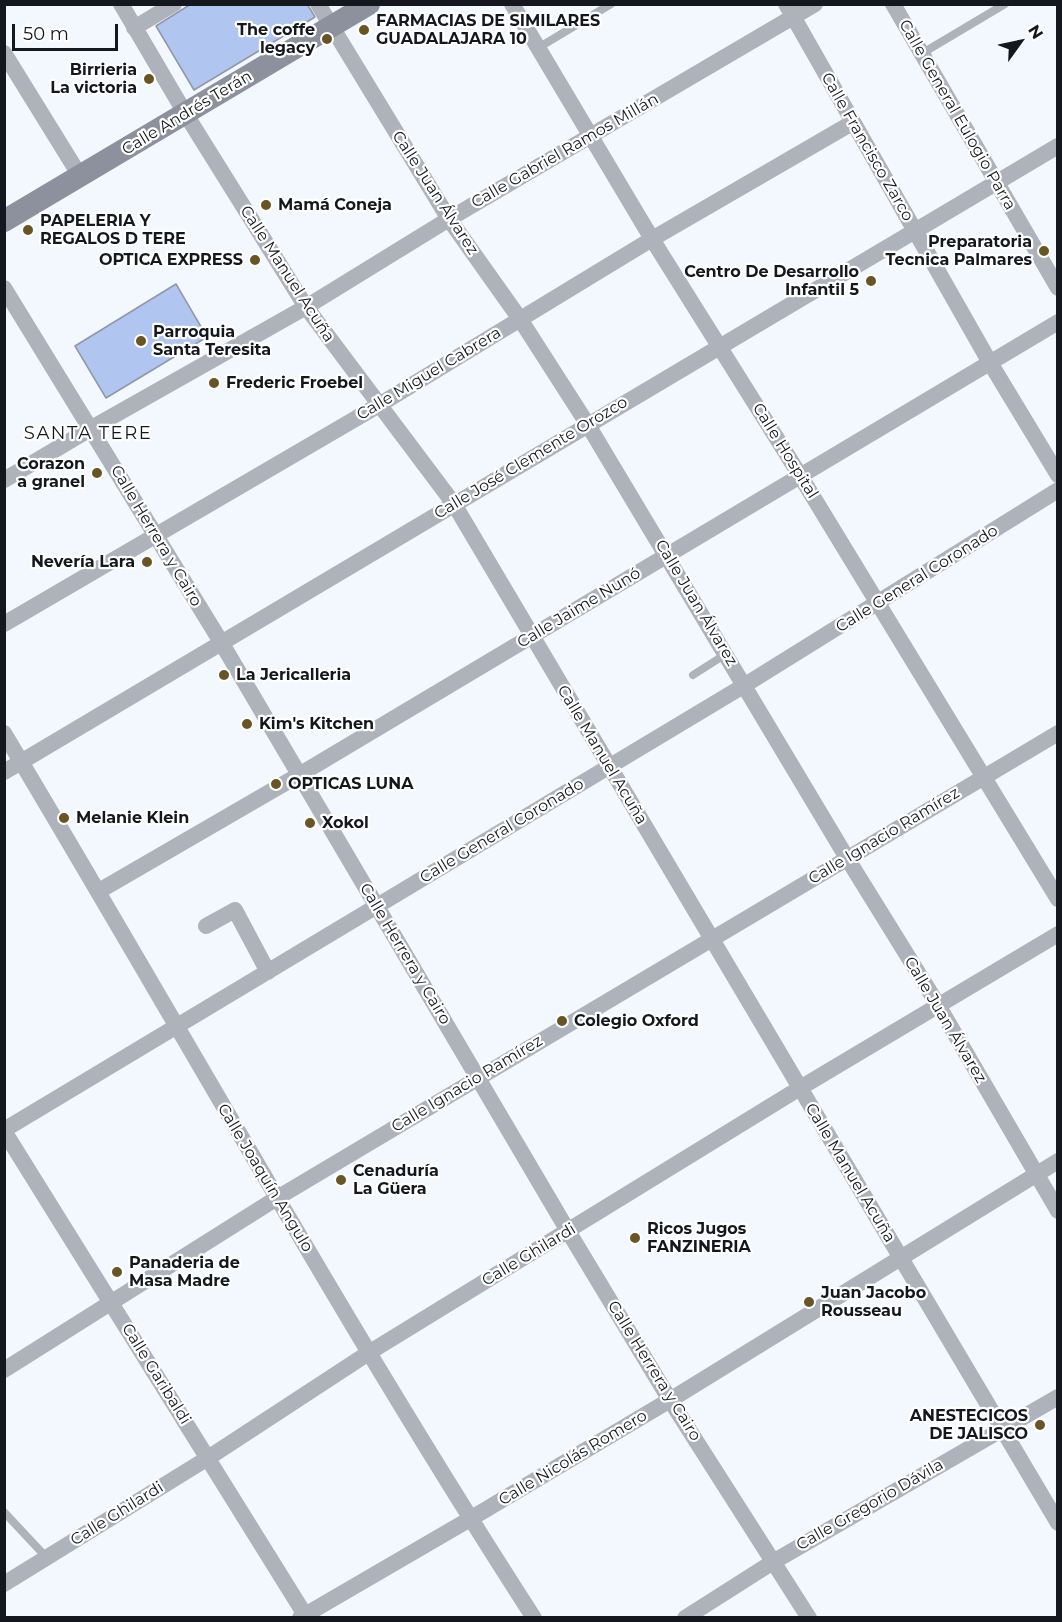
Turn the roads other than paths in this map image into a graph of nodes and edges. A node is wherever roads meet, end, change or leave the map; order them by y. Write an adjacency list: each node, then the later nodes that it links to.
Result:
1 (121, 4): 12 (street, Calle Manuel Acuña)
2 (174, 4): 12 (street)
3 (318, 4): 11 (street, Calle Juan Álvarez)
4 (369, 4): 11 (street, Calle Andrés Terán)
5 (513, 4): 13 (street, Calle Hospital)
6 (611, 4): 13 (lane)
7 (815, 4): 10 (street, Calle Gabriel Ramos Millán)
8 (893, 4): 15 (street, Calle General Eulogio Parra)
9 (1005, 4): 15 (lane)
10 (790, 11): 17 (street, Calle Francisco Zarco); 18 (street, Calle Gabriel Ramos Millán)
11 (331, 27): 16 (street, Calle Andrés Terán); 22 (street, Calle Juan Álvarez)
12 (134, 28): 16 (street, Calle Manuel Acuña)
13 (538, 48): 18 (street, Calle Hospital)
14 (4, 53): 20 (street)
15 (921, 54): 21 (street, Calle General Eulogio Parra)
16 (185, 113): 20 (street, Calle Andrés Terán); 28 (street, Calle Manuel Acuña)
17 (852, 123): 24 (street, Calle Francisco Zarco); 25 (street, Calle Miguel Cabrera)
18 (590, 135): 22 (street, Calle Gabriel Ramos Millán); 25 (street, Calle Hospital)
19 (1058, 146): 21 (street, Calle José Clemente Orozco)
20 (80, 176): 23 (street, Calle Andrés Terán)
21 (996, 184): 24 (street, Calle José Clemente Orozco); 27 (street, Calle General Eulogio Parra)
22 (449, 219): 28 (street, Calle Gabriel Ramos Millán); 29 (street, Calle Juan Álvarez)
23 (4, 221)
24 (915, 231): 31 (street, Calle José Clemente Orozco); 32 (street, Calle Francisco Zarco)
25 (652, 238): 29 (street, Calle Miguel Cabrera); 31 (street, Calle Hospital)
26 (4, 288): 35 (street, Calle Herrera y Cairo)
27 (1058, 288)
28 (306, 307): 33 (street, Calle Manuel Acuña); 35 (street, Calle Gabriel Ramos Millán)
29 (520, 319): 33 (street, Calle Miguel Cabrera); 34 (street, Calle Juan Álvarez)
30 (1058, 322): 32 (street, Calle Jaime Nunó)
31 (720, 346): 34 (street, Calle José Clemente Orozco); 37 (street, Calle Hospital)
32 (989, 361): 36 (street, Calle Francisco Zarco); 37 (street, Calle Jaime Nunó)
33 (379, 405): 40 (street, Calle Manuel Acuña); 41 (street, Calle Miguel Cabrera)
34 (588, 425): 40 (street, Calle José Clemente Orozco); 42 (street, Calle Juan Álvarez)
35 (90, 429): 38 (street, Calle Gabriel Ramos Millán); 41 (street, Calle Herrera y Cairo)
36 (1058, 475)
37 (801, 477): 42 (street, Calle Jaime Nunó); 43 (street, Calle Hospital)
38 (4, 480)
39 (1058, 490): 43 (street, Calle General Coronado)
40 (454, 504): 45 (street, Calle Manuel Acuña); 46 (street, Calle José Clemente Orozco)
41 (155, 534): 44 (street, Calle Miguel Cabrera); 46 (street, Calle Herrera y Cairo)
42 (667, 555): 45 (street, Calle Jaime Nunó); 47 (street, Calle Juan Álvarez)
43 (878, 604): 49 (street, Calle General Coronado); 56 (street, Calle Hospital)
44 (4, 624)
45 (532, 636): 53 (street, Calle Manuel Acuña); 55 (street, Calle Jaime Nunó)
46 (221, 642): 52 (street, Calle José Clemente Orozco); 55 (street, Calle Herrera y Cairo)
47 (726, 653): 48 (lane); 49 (street, Calle Juan Álvarez)
48 (693, 675)
49 (745, 685): 53 (street, Calle General Coronado); 57 (street, Calle Juan Álvarez)
50 (4, 733): 52 (street, Calle Joaquín Angulo)
51 (1057, 735): 56 (street, Calle Ignacio Ramírez)
52 (21, 762): 54 (street, Calle José Clemente Orozco); 58 (street, Calle Joaquín Angulo)
53 (609, 766): 60 (street, Calle General Coronado); 63 (street, Calle Manuel Acuña)
54 (4, 772)
55 (299, 775): 58 (street, Calle Jaime Nunó); 60 (street, Calle Herrera y Cairo)
56 (983, 777): 57 (street, Calle Ignacio Ramírez); 59 (street, Calle Hospital)
57 (847, 858): 63 (street, Calle Ignacio Ramírez); 65 (street, Calle Juan Álvarez)
58 (99, 891): 66 (street, Calle Joaquín Angulo)
59 (1058, 898)
60 (377, 907): 64 (street, Calle General Coronado); 67 (street, Calle Herrera y Cairo)
61 (206, 926): 64 (street)
62 (1058, 934): 65 (street, Calle Ghilardi)
63 (711, 938): 67 (street, Calle Ignacio Ramírez); 68 (street, Calle Manuel Acuña)
64 (268, 972): 66 (street, Calle General Coronado)
65 (938, 1005): 68 (street, Calle Ghilardi); 71 (street, Calle Juan Álvarez)
66 (176, 1027): 69 (street, Calle General Coronado); 72 (street, Calle Joaquín Angulo)
67 (479, 1077): 72 (street, Calle Ignacio Ramírez); 74 (street, Calle Herrera y Cairo)
68 (800, 1088): 74 (street, Calle Ghilardi); 75 (street, Calle Manuel Acuña)
69 (4, 1131): 76 (street, Calle Garibaldi)
70 (1058, 1161): 71 (street, Calle Nicolás Romero)
71 (1036, 1174): 73 (street, Calle Juan Álvarez); 75 (street, Calle Nicolás Romero)
72 (277, 1198): 76 (street, Calle Ignacio Ramírez); 77 (street, Calle Joaquín Angulo)
73 (1058, 1211)
74 (568, 1231): 77 (street, Calle Ghilardi); 80 (street, Calle Herrera y Cairo)
75 (900, 1258): 80 (street, Calle Nicolás Romero); 81 (street, Calle Manuel Acuña)
76 (112, 1303): 78 (street, Calle Ignacio Ramírez); 82 (street, Calle Garibaldi)
77 (370, 1352): 82 (street, Calle Ghilardi); 84 (street, Calle Joaquín Angulo)
78 (4, 1370)
79 (1058, 1397): 81 (street, Calle Gregorio Dávila)
80 (670, 1400): 84 (street, Calle Nicolás Romero); 87 (street, Calle Herrera y Cairo)
81 (1001, 1429): 85 (street, Calle Manuel Acuña); 87 (street, Calle Gregorio Dávila)
82 (208, 1458): 86 (street, Calle Ghilardi); 90 (street, Calle Garibaldi)
83 (4, 1512): 86 (lane)
84 (470, 1520): 90 (street, Calle Nicolás Romero); 91 (street, Calle Joaquín Angulo)
85 (1058, 1523)
86 (47, 1558): 88 (street, Calle Ghilardi)
87 (773, 1562): 89 (street, Calle Gregorio Dávila); 92 (street, Calle Herrera y Cairo)
88 (4, 1584)
89 (695, 1615)
90 (304, 1616)
91 (534, 1617)
92 (809, 1617)

